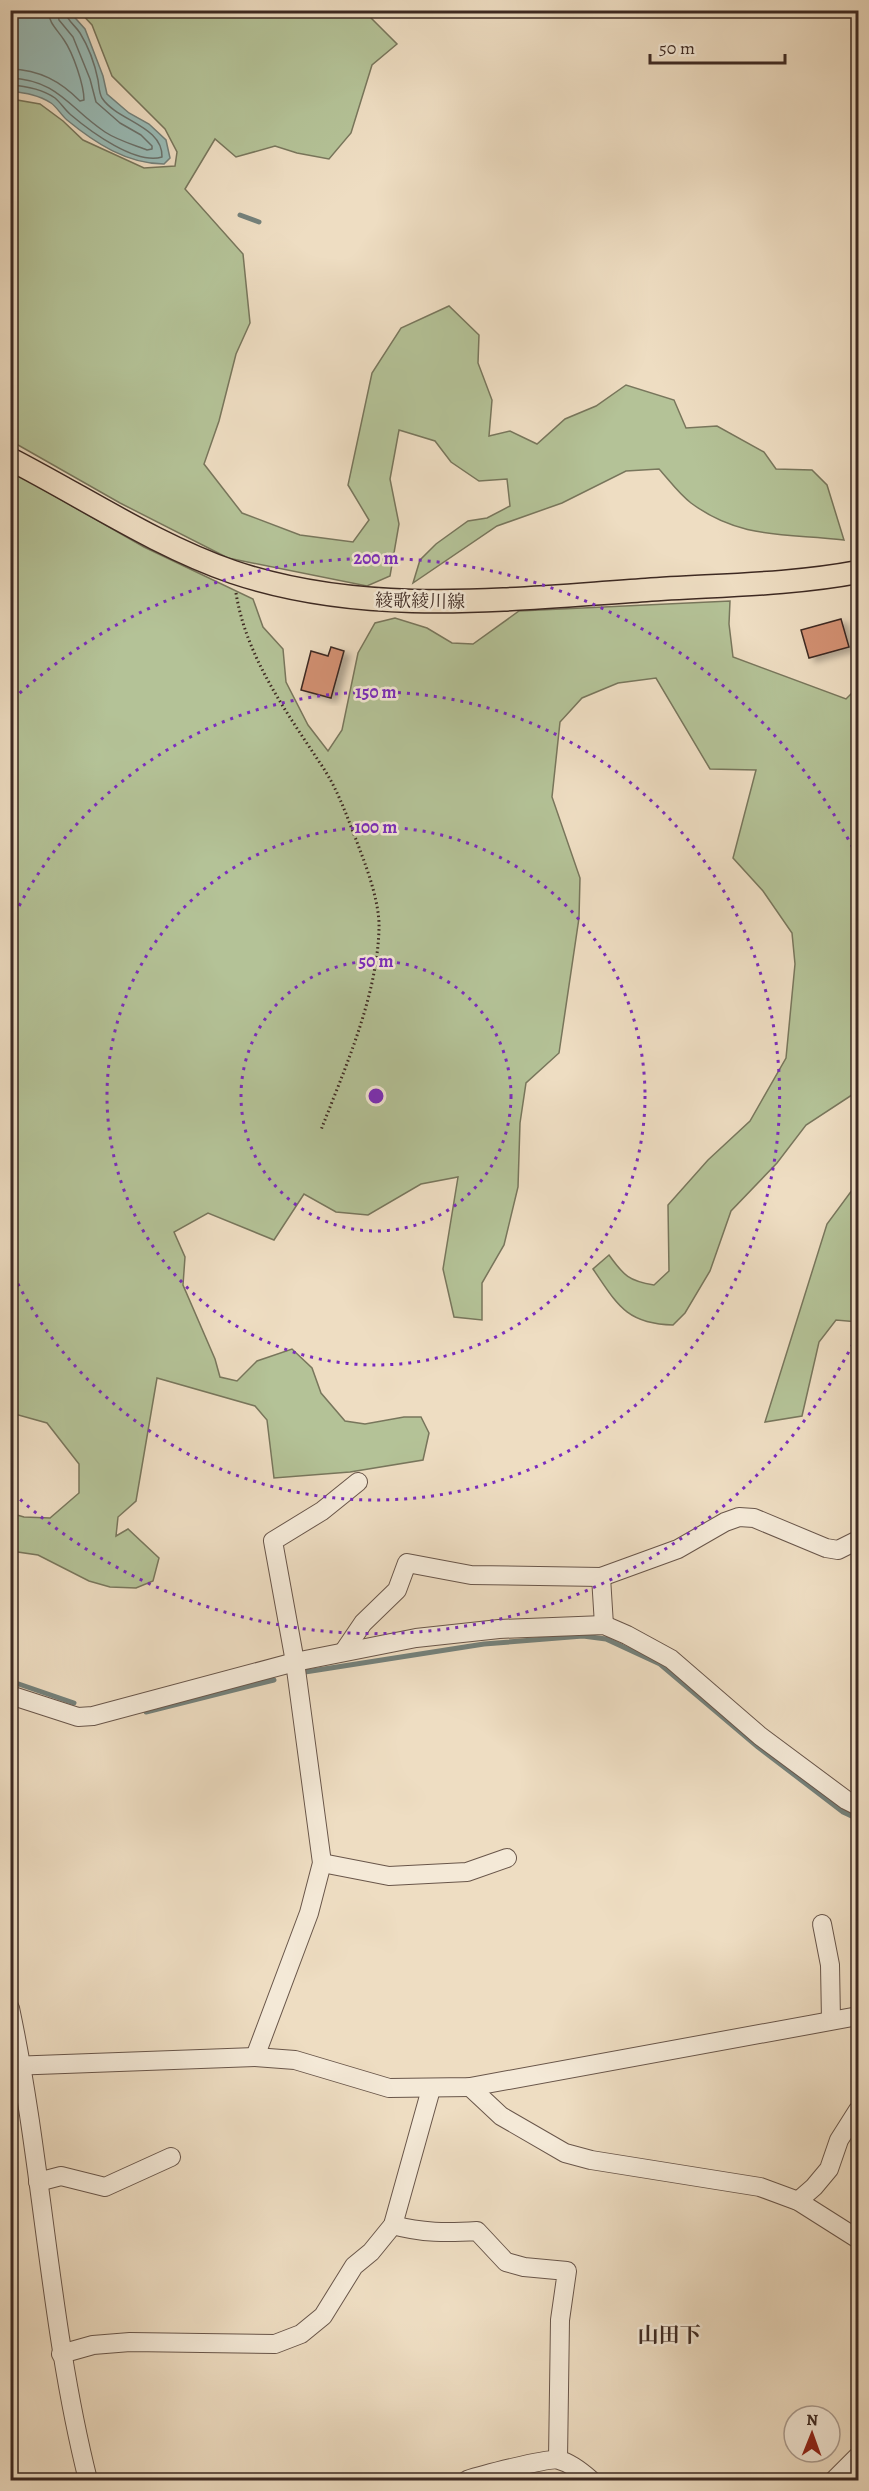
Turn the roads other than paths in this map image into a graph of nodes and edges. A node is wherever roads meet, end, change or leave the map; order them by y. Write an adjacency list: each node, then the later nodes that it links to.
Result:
1 (10, 459): 2 (main road, 綾歌綾川線)
2 (858, 572)
3 (358, 1482): 8 (street)
4 (858, 1540): 5 (street)
5 (601, 1577): 6 (street); 7 (street)
6 (604, 1625): 7 (street); 10 (street)
7 (344, 1651): 8 (street)
8 (295, 1662): 9 (street); 12 (street)
9 (10, 1695)
10 (858, 1806)
11 (507, 1858): 12 (street)
12 (322, 1863): 17 (street)
13 (822, 1924): 16 (street)
14 (10, 2008): 18 (street)
15 (858, 2016): 16 (street)
16 (831, 2020): 19 (street)
17 (255, 2057): 18 (street); 20 (street)
18 (16, 2065): 23 (street)
19 (470, 2087): 20 (street); 24 (street)
20 (431, 2089): 25 (street)
21 (858, 2110): 24 (street)
22 (171, 2157): 23 (street)
23 (38, 2182): 27 (street)
24 (798, 2201): 26 (street)
25 (393, 2225): 27 (street); 29 (street)
26 (858, 2239)
27 (62, 2354): 30 (street)
28 (858, 2456): 33 (street)
29 (558, 2459): 31 (street); 32 (street)
30 (88, 2481)
31 (467, 2481)
32 (591, 2481)
33 (834, 2481)

